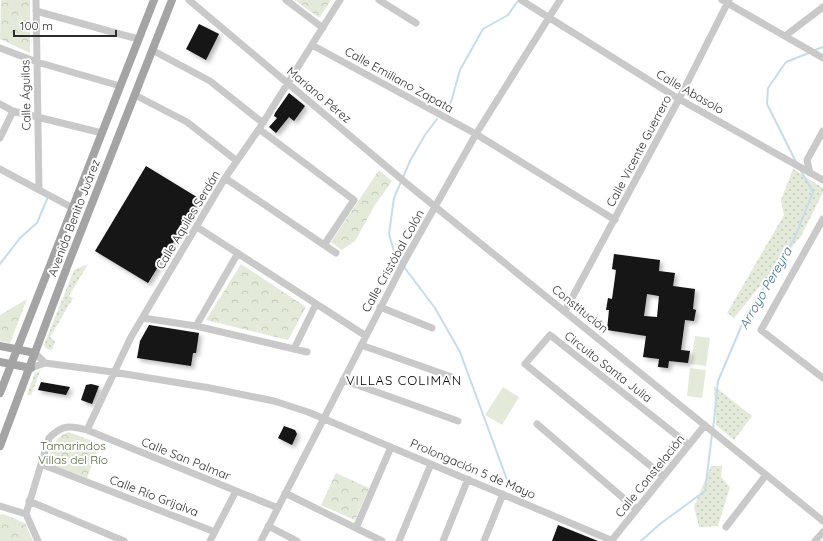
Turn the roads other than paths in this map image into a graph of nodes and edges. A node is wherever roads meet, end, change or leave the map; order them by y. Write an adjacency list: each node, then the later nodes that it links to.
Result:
1 (36, 0): 12 (street, Calle Águilas)
2 (154, 0): 17 (main road, Avenida Benito Juárez)
3 (172, 0): 20 (main road, Avenida Benito Juárez)
4 (189, 0): 23 (street, Mariano Pérez)
5 (286, 0): 15 (street)
6 (340, 0): 15 (street, Calle Aquiles Serdán)
7 (379, 0): 14 (street)
8 (521, 0): 13 (street, Calle Abasolo)
9 (560, 0): 13 (street, Calle Cristóbal Colón)
10 (726, 1): 16 (street); 26 (street, Calle Vicente Guerrero)
11 (823, 7): 16 (street)
12 (36, 11): 17 (street); 22 (street, Calle Águilas)
13 (550, 18): 26 (street, Calle Abasolo); 33 (street, Calle Cristóbal Colón)
14 (416, 23)
15 (323, 28): 18 (street, Calle Aquiles Serdán)
16 (787, 37): 21 (street)
17 (138, 39): 24 (main road, Avenida Benito Juárez)
18 (312, 45): 23 (street, Calle Aquiles Serdán); 33 (street, Calle Emiliano Zapata)
19 (0, 48): 22 (street)
20 (152, 50): 25 (main road, Avenida Benito Juárez); 30 (street)
21 (823, 58)
22 (36, 62): 24 (street); 29 (street, Calle Águilas)
23 (287, 82): 30 (street, Calle Aquiles Serdán); 41 (street, Mariano Pérez)
24 (120, 86): 32 (main road, Avenida Benito Juárez)
25 (134, 95): 35 (street); 61 (main road, Avenida Benito Juárez)
26 (679, 99): 37 (street, Calle Abasolo); 44 (street, Calle Vicente Guerrero)
27 (0, 104): 28 (street)
28 (13, 111): 29 (street); 34 (street)
29 (38, 117): 32 (street); 40 (street, Calle Águilas)
30 (261, 126): 35 (street, Calle Aquiles Serdán); 46 (street)
31 (823, 131): 37 (street)
32 (102, 133): 42 (main road, Avenida Benito Juárez)
33 (476, 134): 41 (street, Calle Cristóbal Colón); 44 (street, Calle Emiliano Zapata)
34 (0, 138)
35 (238, 161): 38 (street, Calle Aquiles Serdán)
36 (0, 169): 40 (street)
37 (810, 173): 39 (street, Calle Abasolo)
38 (225, 178): 45 (street, Calle Aquiles Serdán); 46 (street)
39 (823, 180)
40 (39, 189): 42 (street)
41 (436, 206): 50 (street, Calle Cristóbal Colón); 51 (street, Constitución)
42 (71, 207): 59 (main road, Avenida Benito Juárez)
43 (823, 219): 68 (street)
44 (615, 220): 51 (street, Calle Vicente Guerrero)
45 (197, 227): 47 (street); 52 (street, Calle Aquiles Serdán)
46 (324, 245): 48 (street)
47 (238, 253): 49 (street); 53 (street)
48 (336, 253)
49 (316, 304): 55 (street); 58 (street)
50 (380, 308): 54 (street); 55 (street, Calle Cristóbal Colón)
51 (565, 310): 74 (street, Constitución)
52 (143, 318): 53 (street); 66 (street, Calle Aquiles Serdán)
53 (196, 326): 58 (street)
54 (432, 328)
55 (366, 336): 56 (street, Calle Cristóbal Colón)
56 (361, 345): 67 (street); 69 (street, Calle Cristóbal Colón)
57 (0, 346): 59 (main road)
58 (294, 348): 60 (street)
59 (17, 349): 61 (main road); 64 (main road, Avenida Benito Juárez)
60 (307, 352)
61 (35, 353): 63 (street); 65 (main road, Avenida Benito Juárez)
62 (0, 362): 64 (main road)
63 (45, 363): 65 (street); 66 (street, Prolongación 5 de Mayo)
64 (11, 364): 65 (main road); 70 (main road, Avenida Benito Juárez)
65 (30, 368): 77 (main road, Avenida Benito Juárez)
66 (113, 372): 71 (street, Prolongación 5 de Mayo); 75 (street, Calle Aquiles Serdán)
67 (452, 377)
68 (823, 378)
69 (343, 380): 71 (street, Calle Cristóbal Colón); 72 (street)
70 (0, 393)
71 (324, 418): 78 (street, Prolongación 5 de Mayo); 85 (street, Calle Cristóbal Colón)
72 (458, 421)
73 (537, 424): 90 (street)
74 (707, 427): 76 (street, Calle Constelación); 81 (street, Constitución)
75 (87, 430): 79 (street, Calle San Palmar); 84 (street, Calle San Palmar)
76 (689, 445): 82 (street, Calle Constelación); 82 (street, Circuito Santa Julia)
77 (0, 446)
78 (391, 447): 80 (street, Prolongación 5 de Mayo); 95 (street)
79 (41, 464): 87 (street, Calle San Palmar); 96 (street, Calle Río Grijalva)
80 (431, 464): 83 (street, Prolongación 5 de Mayo); 106 (street)
81 (766, 475): 92 (street, Constitución); 94 (street)
82 (663, 476): 90 (street, Calle Constelación)
83 (468, 479): 86 (street, Prolongación 5 de Mayo); 107 (street)
84 (236, 491): 89 (street, Calle San Palmar); 96 (street)
85 (286, 493): 89 (street, Calle Cristóbal Colón); 95 (street)
86 (503, 494): 98 (street, Prolongación 5 de Mayo); 108 (street)
87 (30, 501): 91 (street, Calle San Palmar); 101 (street)
88 (0, 506): 91 (street)
89 (278, 508): 93 (street, Calle Cristóbal Colón)
90 (636, 509): 99 (street, Calle Constelación)
91 (26, 514): 100 (street)
92 (823, 521)
93 (268, 526): 103 (street, Calle Cristóbal Colón); 104 (street)
94 (726, 527)
95 (356, 528): 105 (street)
96 (215, 532): 102 (street)
97 (823, 532): 110 (street)
98 (598, 533): 99 (street, Prolongación 5 de Mayo); 109 (street)
99 (613, 540)
100 (38, 541)
101 (124, 541)
102 (210, 541)
103 (261, 541)
104 (297, 541)
105 (382, 541)
106 (399, 541)
107 (443, 541)
108 (484, 541)
109 (595, 541)
110 (815, 541)

